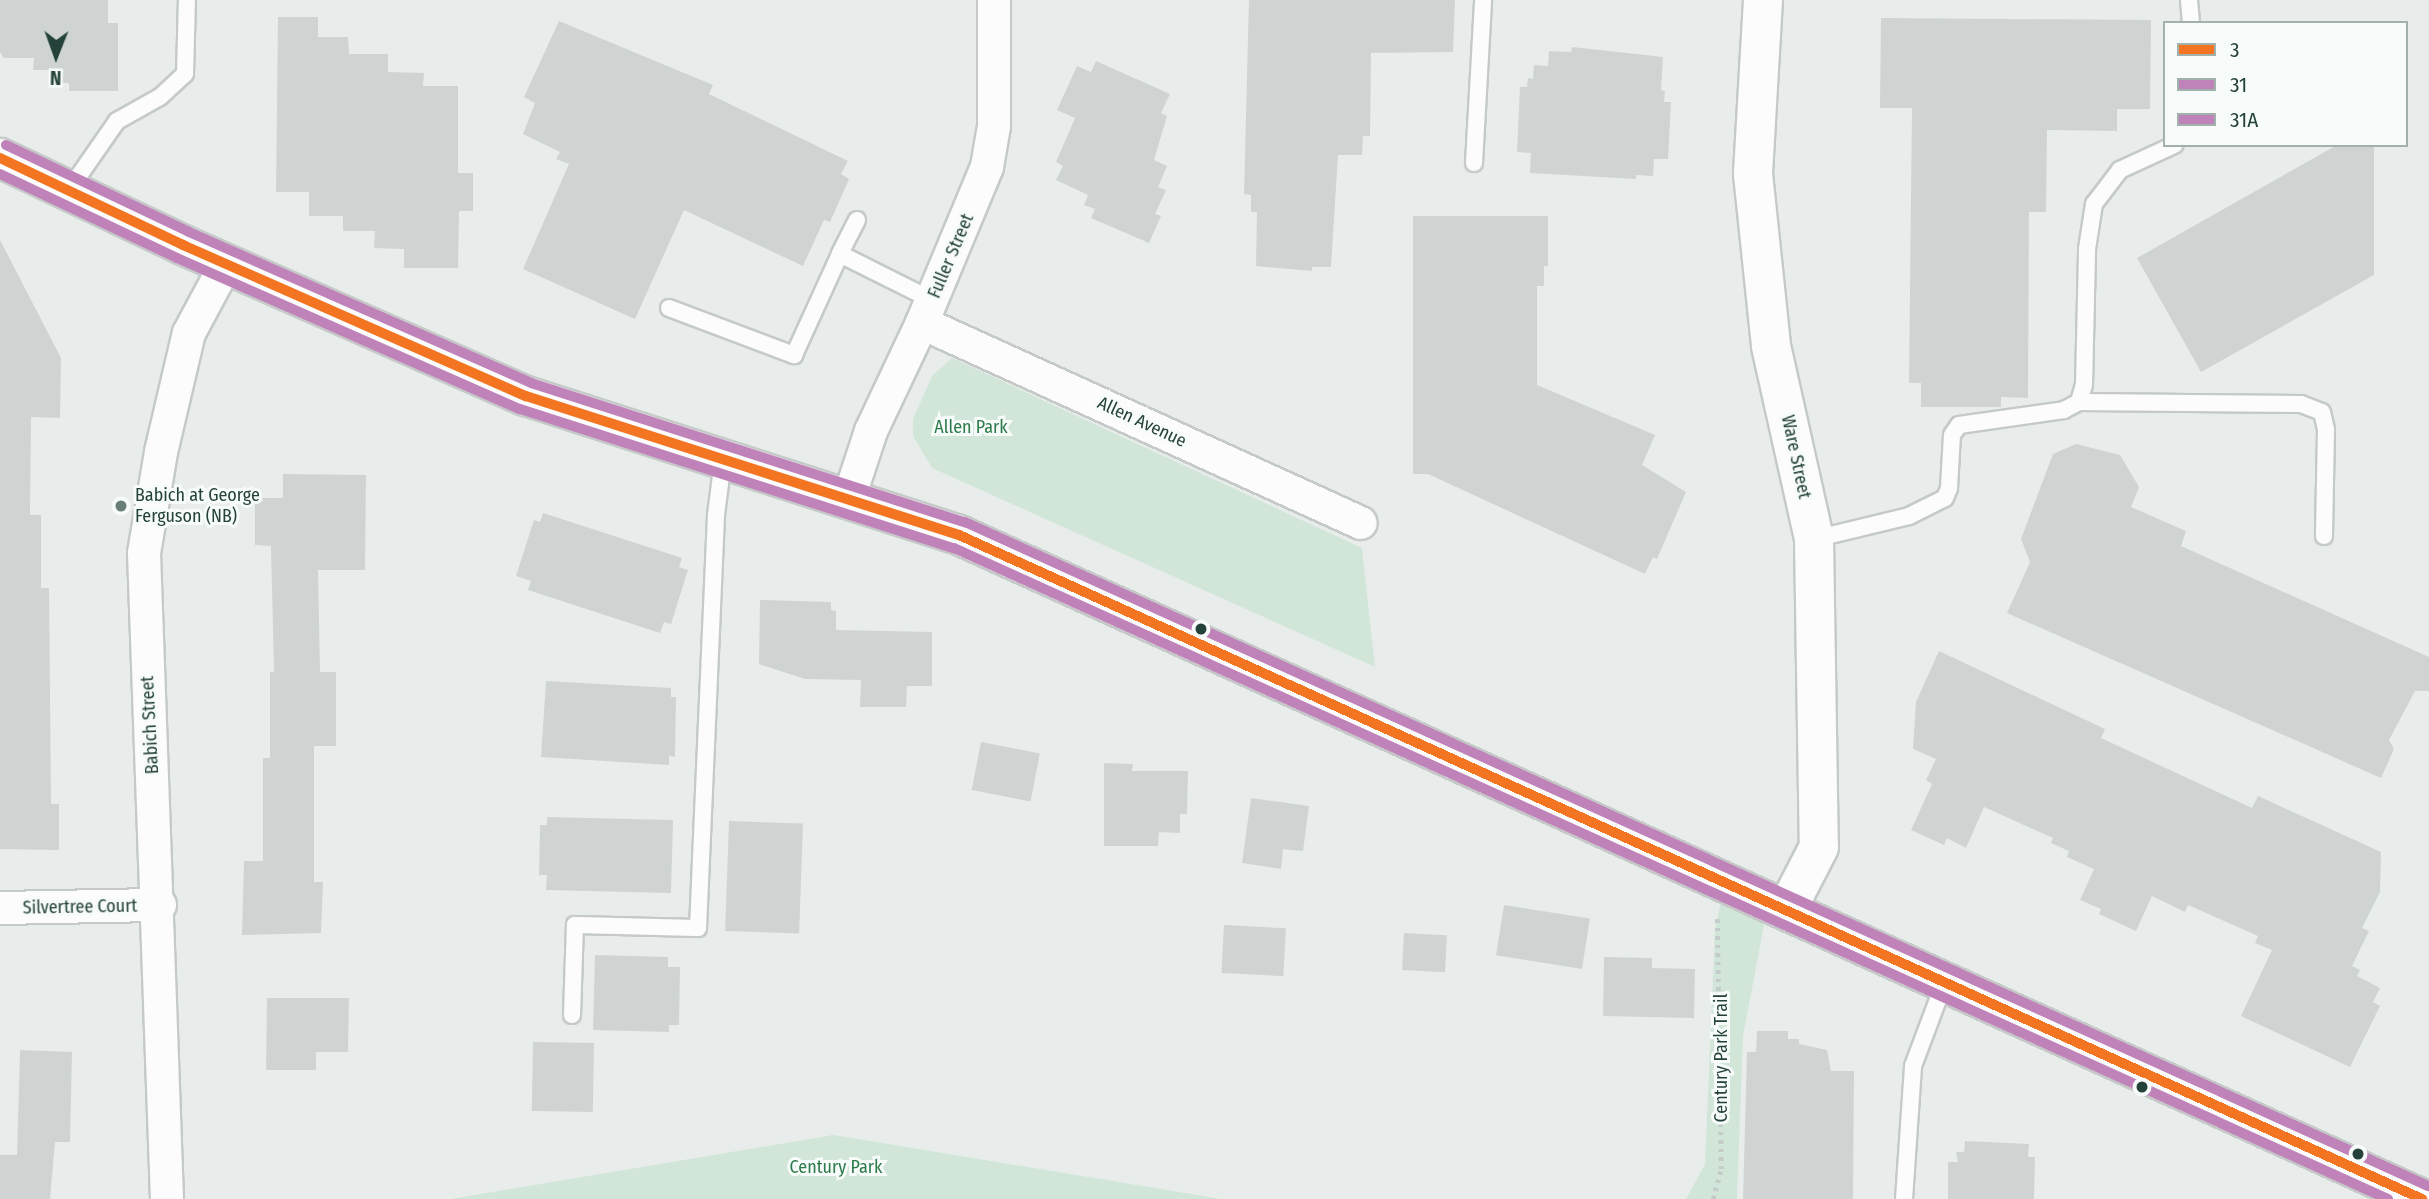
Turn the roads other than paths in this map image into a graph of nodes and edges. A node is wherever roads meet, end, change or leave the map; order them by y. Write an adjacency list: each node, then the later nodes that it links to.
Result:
1 (187, 0): 10 (lane)
2 (994, 0): 15 (street, Fuller Street)
3 (1483, 0): 9 (lane)
4 (1763, 0): 21 (main road, Ware Street)
5 (2189, 0): 6 (lane)
6 (2191, 21)
7 (2170, 147): 16 (lane)
8 (0, 158): 10 (main road)
9 (1474, 163)
10 (69, 190): 13 (main road)
11 (857, 220): 12 (lane)
12 (840, 254): 14 (lane); 15 (lane)
13 (226, 264): 17 (main road); 22 (street, Babich Street)
14 (669, 308)
15 (927, 312): 18 (street, Fuller Street); 19 (street, Allen Avenue)
16 (2079, 402): 20 (lane); 21 (lane)
17 (723, 460): 18 (main road); 26 (lane)
18 (849, 498): 24 (main road)
19 (1361, 523)
20 (2324, 536)
21 (1814, 539): 24 (main road, Ware Street)
22 (160, 905): 23 (street, Silvertree Court); 27 (street, Babich Street)
23 (0, 908)
24 (1787, 909): 25 (main road)
25 (1945, 981): 28 (lane); 29 (main road)
26 (572, 1016)
27 (167, 1199)
28 (1903, 1199)
29 (2422, 1199)

